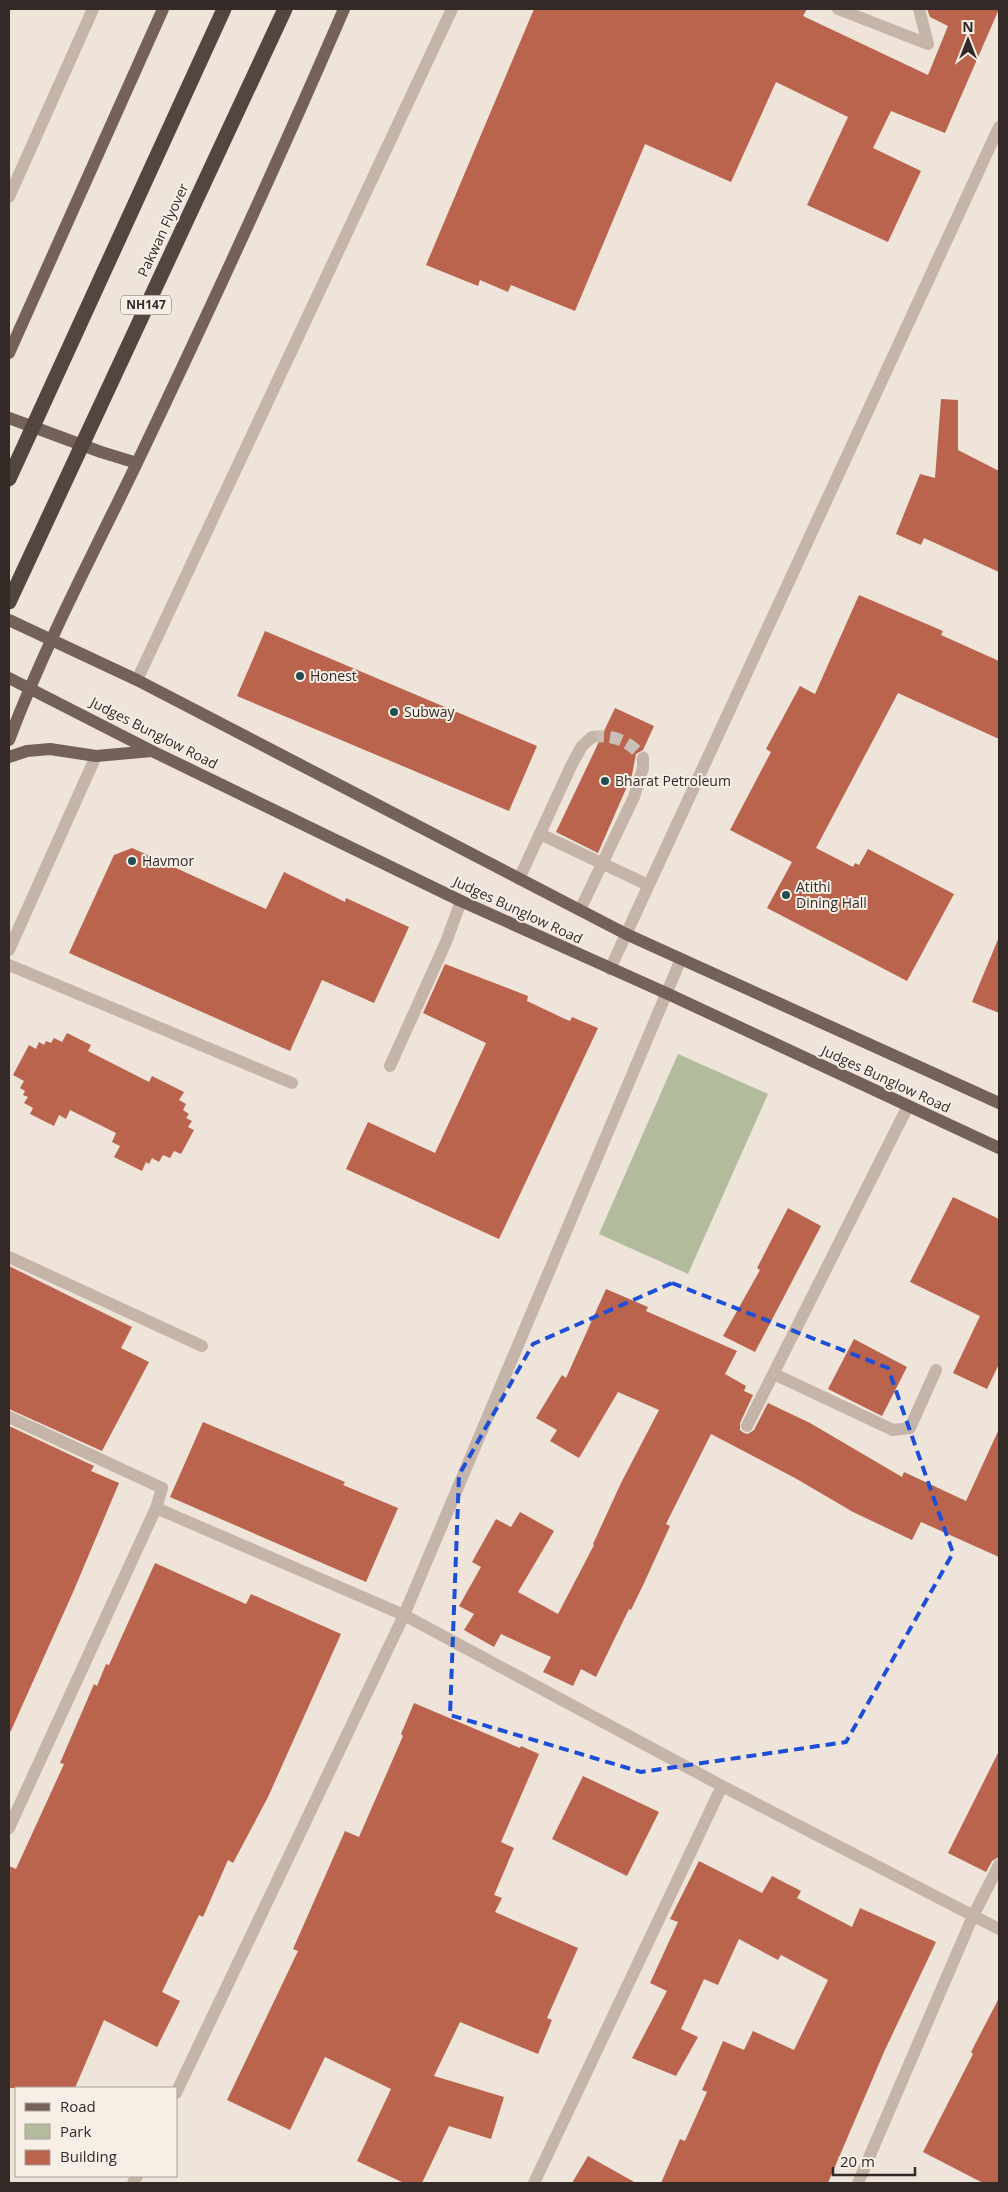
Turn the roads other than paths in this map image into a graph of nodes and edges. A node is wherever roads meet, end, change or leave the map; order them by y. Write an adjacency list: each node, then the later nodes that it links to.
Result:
1 (93, 9): 10 (street)
2 (163, 9): 11 (main road)
3 (224, 9): 14 (highway, bridge)
4 (285, 9): 15 (highway, Pakwan Flyover / NH147, bridge)
5 (344, 9): 13 (main road)
6 (452, 9): 19 (street)
7 (838, 9): 8 (street)
8 (919, 9)
9 (999, 127): 30 (street)
10 (9, 197)
11 (9, 353)
12 (9, 418): 13 (main road)
13 (137, 462): 17 (main road)
14 (9, 479)
15 (9, 602)
16 (9, 620): 17 (main road, Judges Bunglow Road)
17 (50, 638): 19 (main road, Judges Bunglow Road); 20 (main road)
18 (9, 678): 20 (main road, Judges Bunglow Road)
19 (137, 680): 29 (main road, Judges Bunglow Road)
20 (29, 686): 22 (main road); 23 (main road, Judges Bunglow Road)
21 (592, 737): 27 (street)
22 (9, 740)
23 (152, 750): 24 (main road); 31 (main road, Judges Bunglow Road)
24 (96, 756): 25 (main road); 34 (street)
25 (9, 757)
26 (643, 758): 28 (street)
27 (540, 834): 28 (street); 29 (street)
28 (602, 863): 30 (street); 32 (street)
29 (519, 878): 32 (main road, Judges Bunglow Road)
30 (648, 885): 33 (street)
31 (461, 901): 37 (main road, Judges Bunglow Road); 39 (street)
32 (580, 910): 33 (main road, Judges Bunglow Road)
33 (626, 934): 35 (main road, Judges Bunglow Road); 37 (street)
34 (9, 950)
35 (681, 958): 38 (street); 41 (main road, Judges Bunglow Road)
36 (9, 965): 40 (street)
37 (610, 969): 38 (main road, Judges Bunglow Road)
38 (666, 993): 42 (main road, Judges Bunglow Road); 51 (street)
39 (390, 1066)
40 (292, 1083)
41 (999, 1103)
42 (908, 1106): 43 (main road, Judges Bunglow Road); 47 (street)
43 (999, 1148)
44 (9, 1257): 45 (street)
45 (202, 1346)
46 (936, 1370): 47 (street)
47 (774, 1374): 49 (street)
48 (9, 1417): 50 (street)
49 (748, 1426)
50 (156, 1508): 51 (street); 53 (street)
51 (404, 1614): 52 (street); 57 (street)
52 (722, 1786): 55 (street); 58 (street)
53 (9, 1828)
54 (999, 1864): 55 (street)
55 (973, 1916): 56 (street); 59 (street)
56 (999, 1929)
57 (178, 2089)
58 (534, 2183)
59 (858, 2183)

